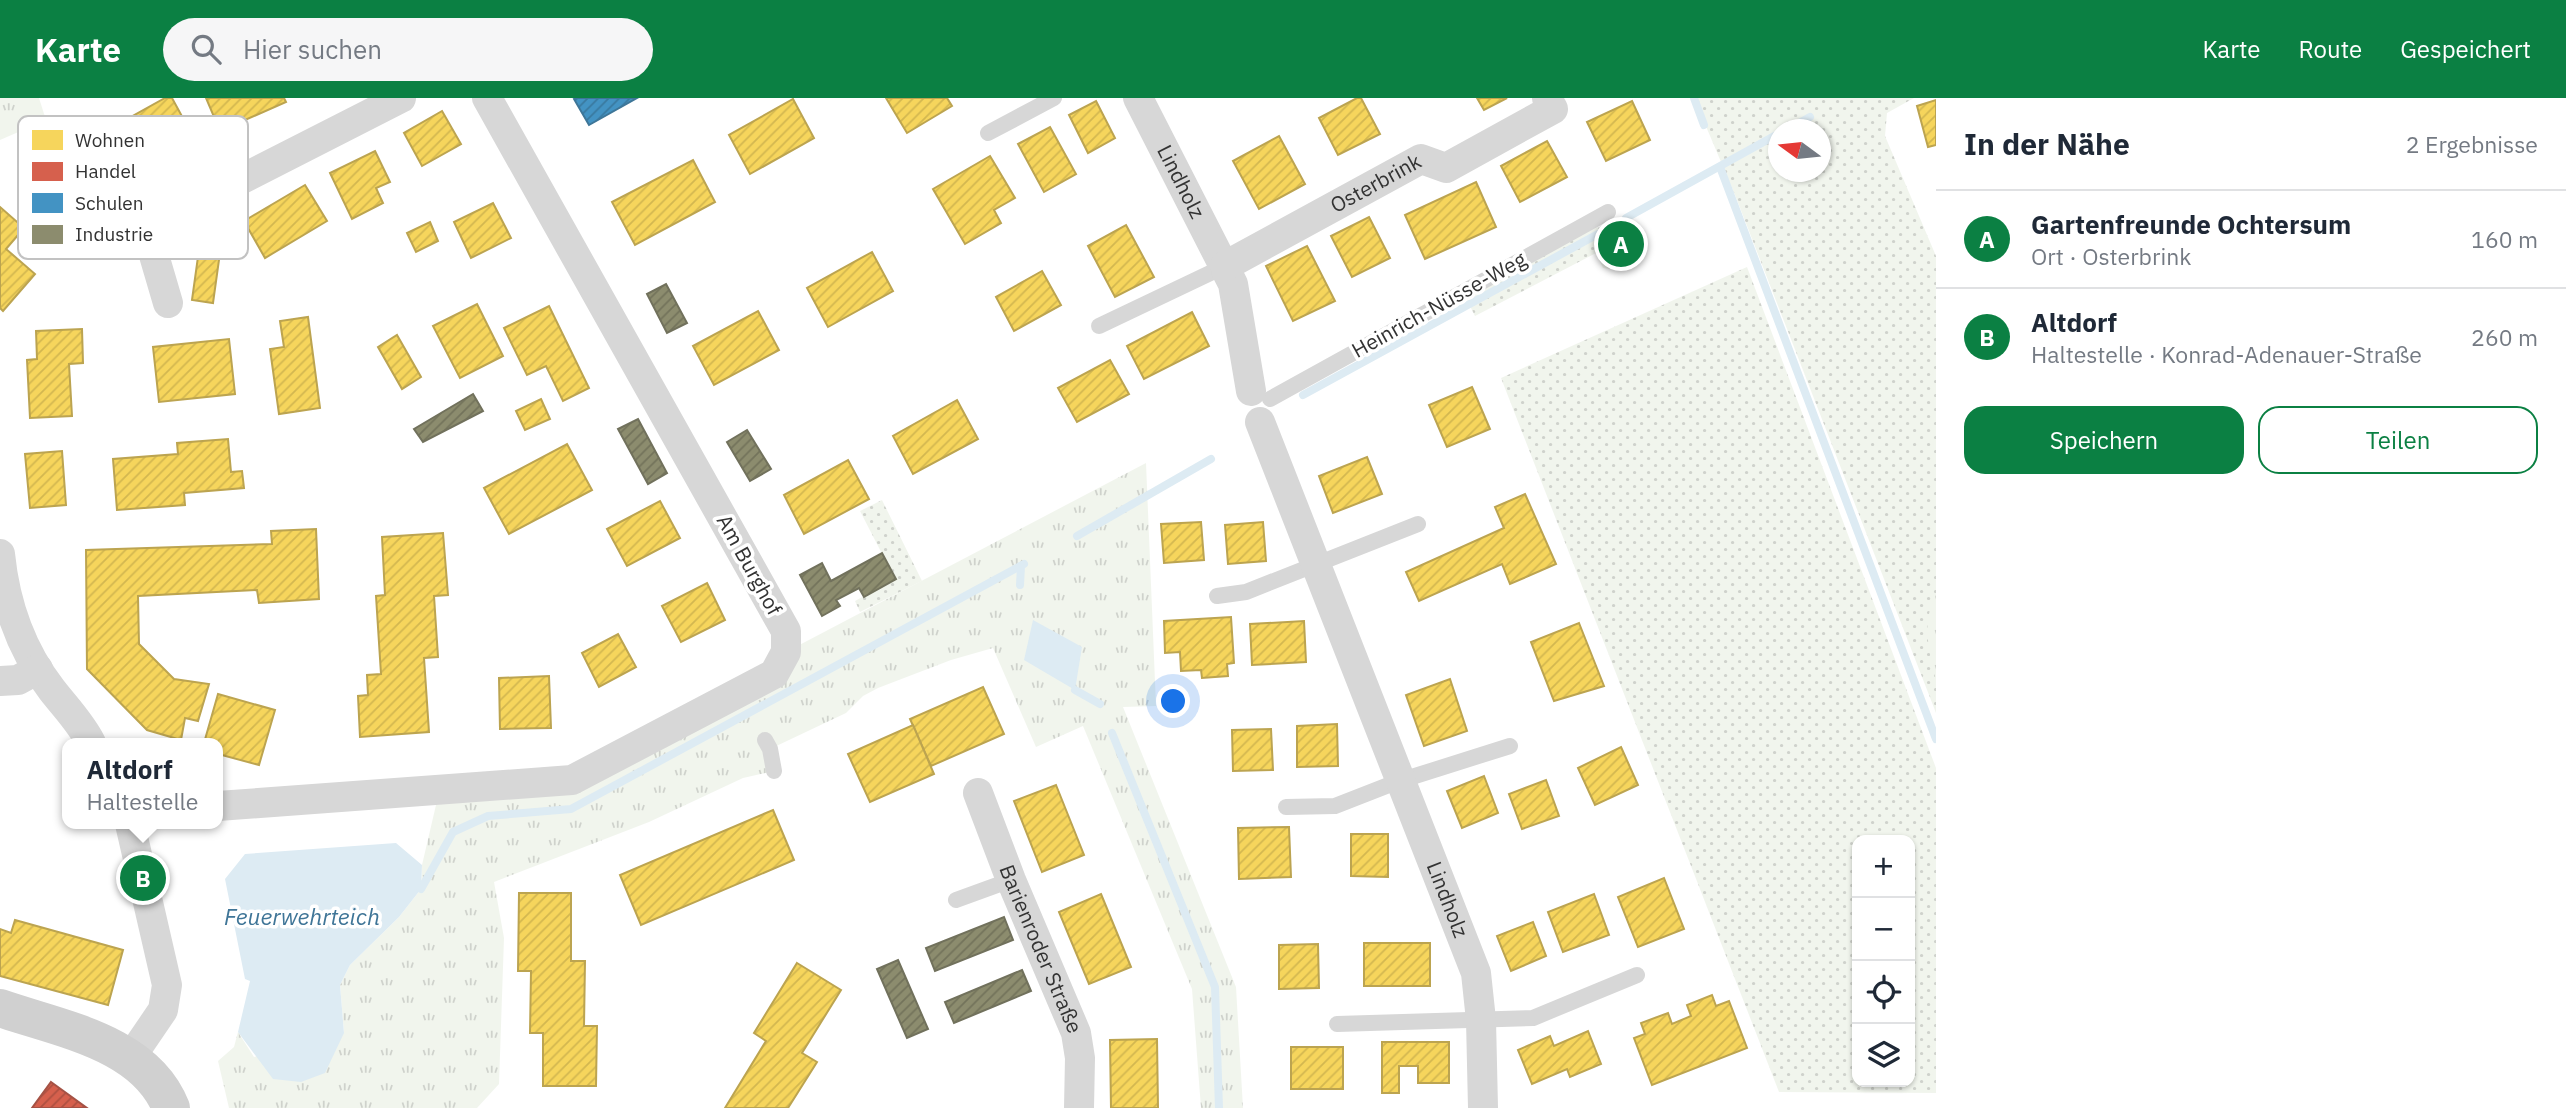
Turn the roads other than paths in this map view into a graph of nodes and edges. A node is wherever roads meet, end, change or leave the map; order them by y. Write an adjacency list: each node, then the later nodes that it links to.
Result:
1 (401, 98): 7 (street)
2 (487, 98): 26 (street, Am Burghof)
3 (1055, 98): 6 (lane)
4 (1138, 98): 10 (street, Lindholz)
5 (1547, 98): 10 (street, Osterbrink)
6 (988, 133)
7 (248, 176)
8 (1608, 212): 13 (lane, Heinrich-Nüsse-Weg)
9 (155, 259): 11 (street)
10 (1225, 266): 12 (lane); 13 (street, Lindholz)
11 (168, 303)
12 (1099, 326)
13 (1260, 404): 16 (street, Lindholz)
14 (1418, 524): 16 (lane)
15 (0, 554): 18 (street)
16 (1316, 566): 17 (lane); 24 (street, Lindholz)
17 (1217, 596)
18 (38, 668): 19 (street); 20 (street)
19 (0, 681)
20 (88, 738)
21 (765, 740): 23 (lane)
22 (1510, 746): 24 (lane)
23 (774, 771)
24 (1399, 781): 27 (lane); 33 (street, Lindholz)
25 (978, 793): 29 (street, Barienroder Straße)
26 (223, 806)
27 (1286, 807)
28 (131, 829): 35 (street)
29 (1011, 880): 30 (lane); 37 (street, Barienroder Straße)
30 (956, 900)
31 (1637, 975): 33 (lane)
32 (0, 1009): 35 (main road)
33 (1481, 1020): 34 (lane); 38 (street, Lindholz)
34 (1337, 1024)
35 (131, 1057): 36 (main road)
36 (171, 1108)
37 (1079, 1108)
38 (1483, 1108)

